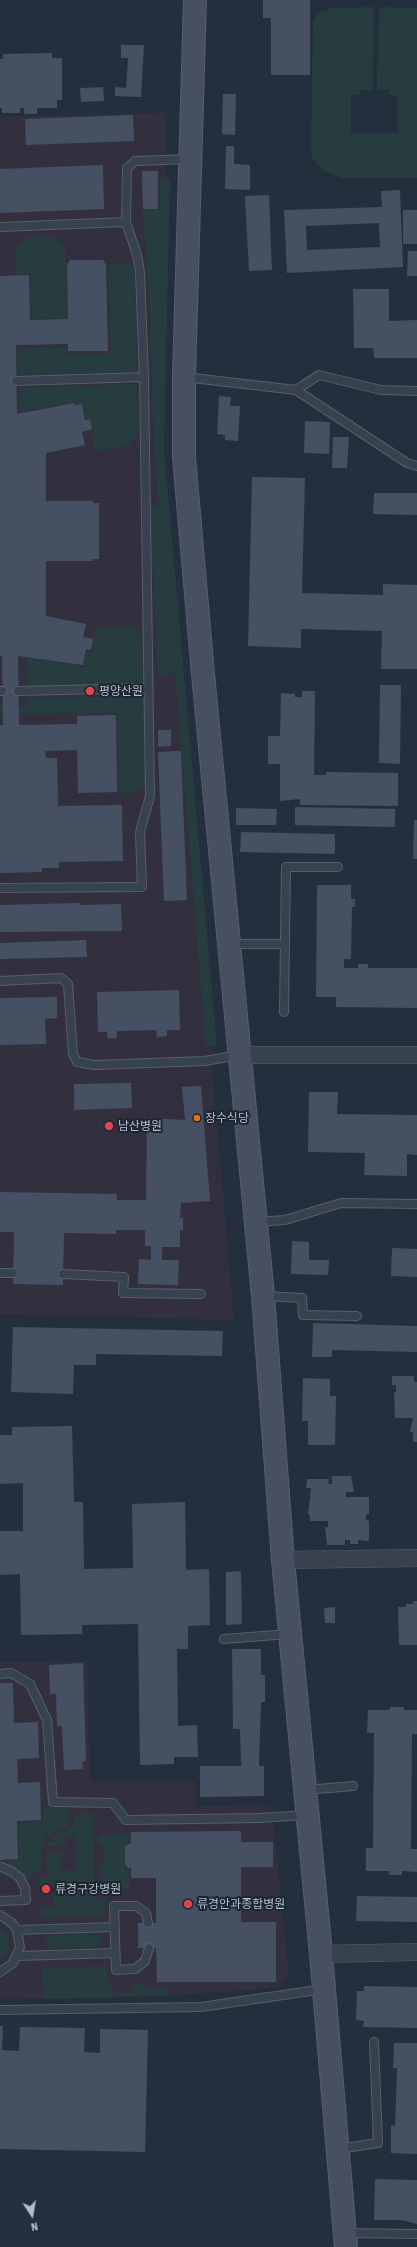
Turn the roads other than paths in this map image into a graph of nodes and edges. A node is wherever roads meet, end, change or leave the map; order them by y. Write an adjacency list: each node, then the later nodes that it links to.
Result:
1 (195, 0): 2 (street)
2 (192, 159): 3 (lane); 5 (street)
3 (126, 222): 4 (lane); 6 (lane)
4 (0, 226)
5 (184, 376): 8 (lane); 15 (street)
6 (144, 377): 7 (lane); 11 (lane)
7 (16, 381)
8 (296, 390): 9 (lane); 10 (lane)
9 (417, 391)
10 (417, 466)
11 (148, 688): 12 (lane); 14 (lane)
12 (18, 690)
13 (338, 867): 16 (lane)
14 (0, 888)
15 (230, 944): 16 (lane); 19 (street)
16 (285, 944): 18 (lane)
17 (0, 981): 19 (lane)
18 (284, 1012)
19 (241, 1055): 20 (street); 22 (street)
20 (417, 1055)
21 (417, 1204): 22 (lane)
22 (257, 1222): 27 (street)
23 (0, 1273): 24 (lane)
24 (13, 1273)
25 (63, 1274): 26 (lane)
26 (201, 1294)
27 (264, 1296): 28 (lane); 30 (street)
28 (357, 1316)
29 (417, 1558): 30 (street)
30 (283, 1560): 31 (street)
31 (290, 1634): 32 (lane); 35 (street)
32 (224, 1639)
33 (0, 1674): 36 (lane)
34 (353, 1786): 35 (lane)
35 (304, 1790): 36 (street)
36 (307, 1815): 46 (street)
37 (1, 1867): 38 (lane)
38 (0, 1901)
39 (0, 1915): 42 (lane)
40 (148, 1923): 41 (lane)
41 (115, 1927): 42 (lane); 45 (lane)
42 (17, 1930): 47 (lane)
43 (149, 1948): 45 (lane)
44 (417, 1952): 46 (street)
45 (115, 1953): 47 (lane)
46 (321, 1954): 49 (street)
47 (18, 1956): 48 (lane)
48 (0, 1972)
49 (324, 1989): 50 (lane); 52 (street)
50 (0, 2010)
51 (374, 2042): 52 (lane)
52 (337, 2149): 54 (street)
53 (417, 2234): 54 (lane)
54 (346, 2240)

